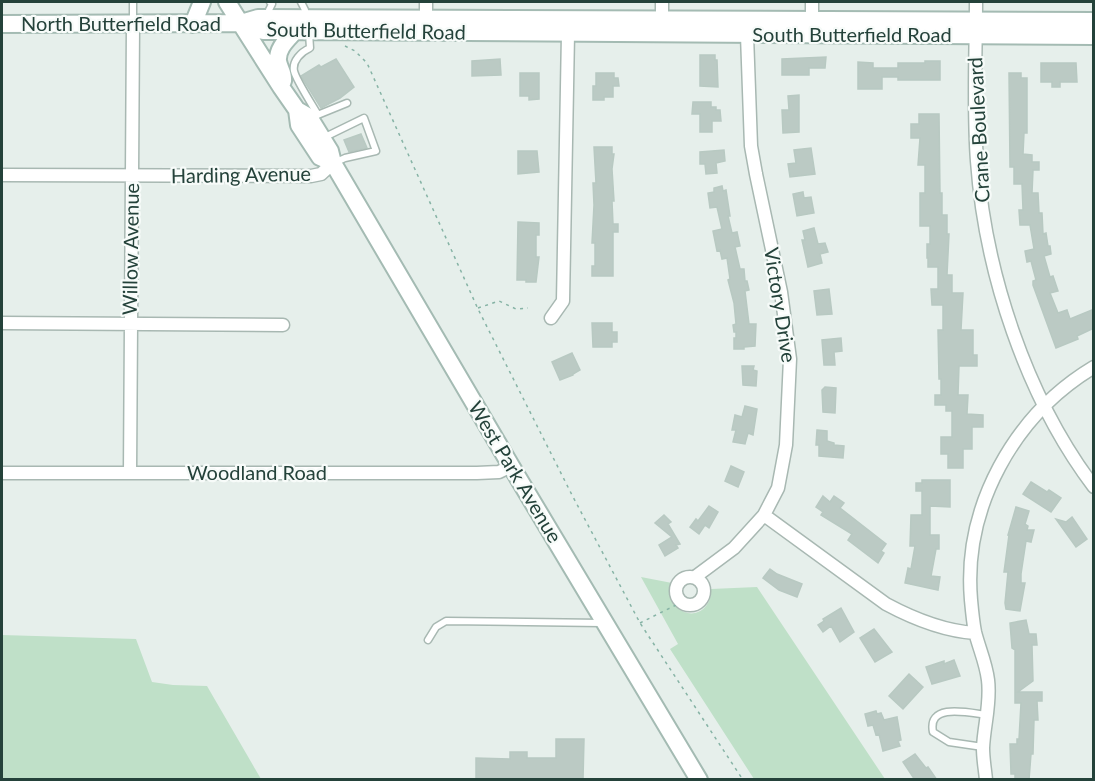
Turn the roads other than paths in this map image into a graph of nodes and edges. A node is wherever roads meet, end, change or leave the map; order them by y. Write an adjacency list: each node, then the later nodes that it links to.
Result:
1 (133, 2): 17 (lane)
2 (202, 2): 16 (main road)
3 (227, 2): 14 (main road, West Park Avenue)
4 (280, 2): 8 (lane)
5 (662, 2): 11 (street)
6 (812, 2): 12 (street)
7 (976, 2): 18 (street, Crane Boulevard)
8 (270, 8): 10 (main road, South Butterfield Road); 14 (main road, South Butterfield Road)
9 (426, 9): 10 (main road, South Butterfield Road); 11 (main road, South Butterfield Road)
10 (302, 20): 14 (main road, South Butterfield Road); 19 (main road, South Butterfield Road); 22 (main road); 24 (lane)
11 (662, 20): 12 (main road, South Butterfield Road)
12 (812, 21): 18 (main road, South Butterfield Road)
13 (1094, 21): 18 (main road, South Butterfield Road)
14 (241, 23): 16 (main road, North Butterfield Road); 22 (main road, West Park Avenue)
15 (2, 24): 17 (main road, North Butterfield Road)
16 (193, 24): 17 (main road, North Butterfield Road)
17 (133, 25): 28 (street, Willow Avenue)
18 (976, 28): 20 (main road, South Butterfield Road); 21 (main road, South Butterfield Road); 34 (street, Crane Boulevard)
19 (568, 34): 20 (main road, South Butterfield Road); 29 (street)
20 (747, 35): 39 (street, Victory Drive)
21 (1094, 36)
22 (281, 87): 24 (main road, West Park Avenue)
23 (347, 103): 24 (lane)
24 (308, 114): 25 (main road, West Park Avenue); 26 (main road, West Park Avenue)
25 (322, 139): 26 (main road, West Park Avenue); 26 (lane)
26 (333, 163): 28 (street, Harding Avenue); 35 (main road, West Park Avenue)
27 (2, 175): 28 (street, Harding Avenue)
28 (132, 176): 31 (street, Willow Avenue)
29 (551, 318)
30 (2, 323): 31 (street)
31 (130, 323): 32 (street); 37 (street, Willow Avenue)
32 (283, 325)
33 (1094, 367): 34 (street)
34 (1044, 404): 38 (street, Crane Boulevard); 42 (street)
35 (511, 466): 37 (street, Woodland Road); 41 (main road, West Park Avenue)
36 (2, 473): 37 (street, Woodland Road)
37 (130, 473)
38 (1094, 487)
39 (764, 515): 40 (street, Victory Drive); 42 (street)
40 (695, 577): 40 (street)
41 (606, 624): 43 (lane); 46 (main road, West Park Avenue)
42 (975, 633): 44 (street)
43 (428, 640)
44 (987, 715): 45 (street); 45 (lane)
45 (984, 747): 47 (street)
46 (699, 780)
47 (986, 780)

